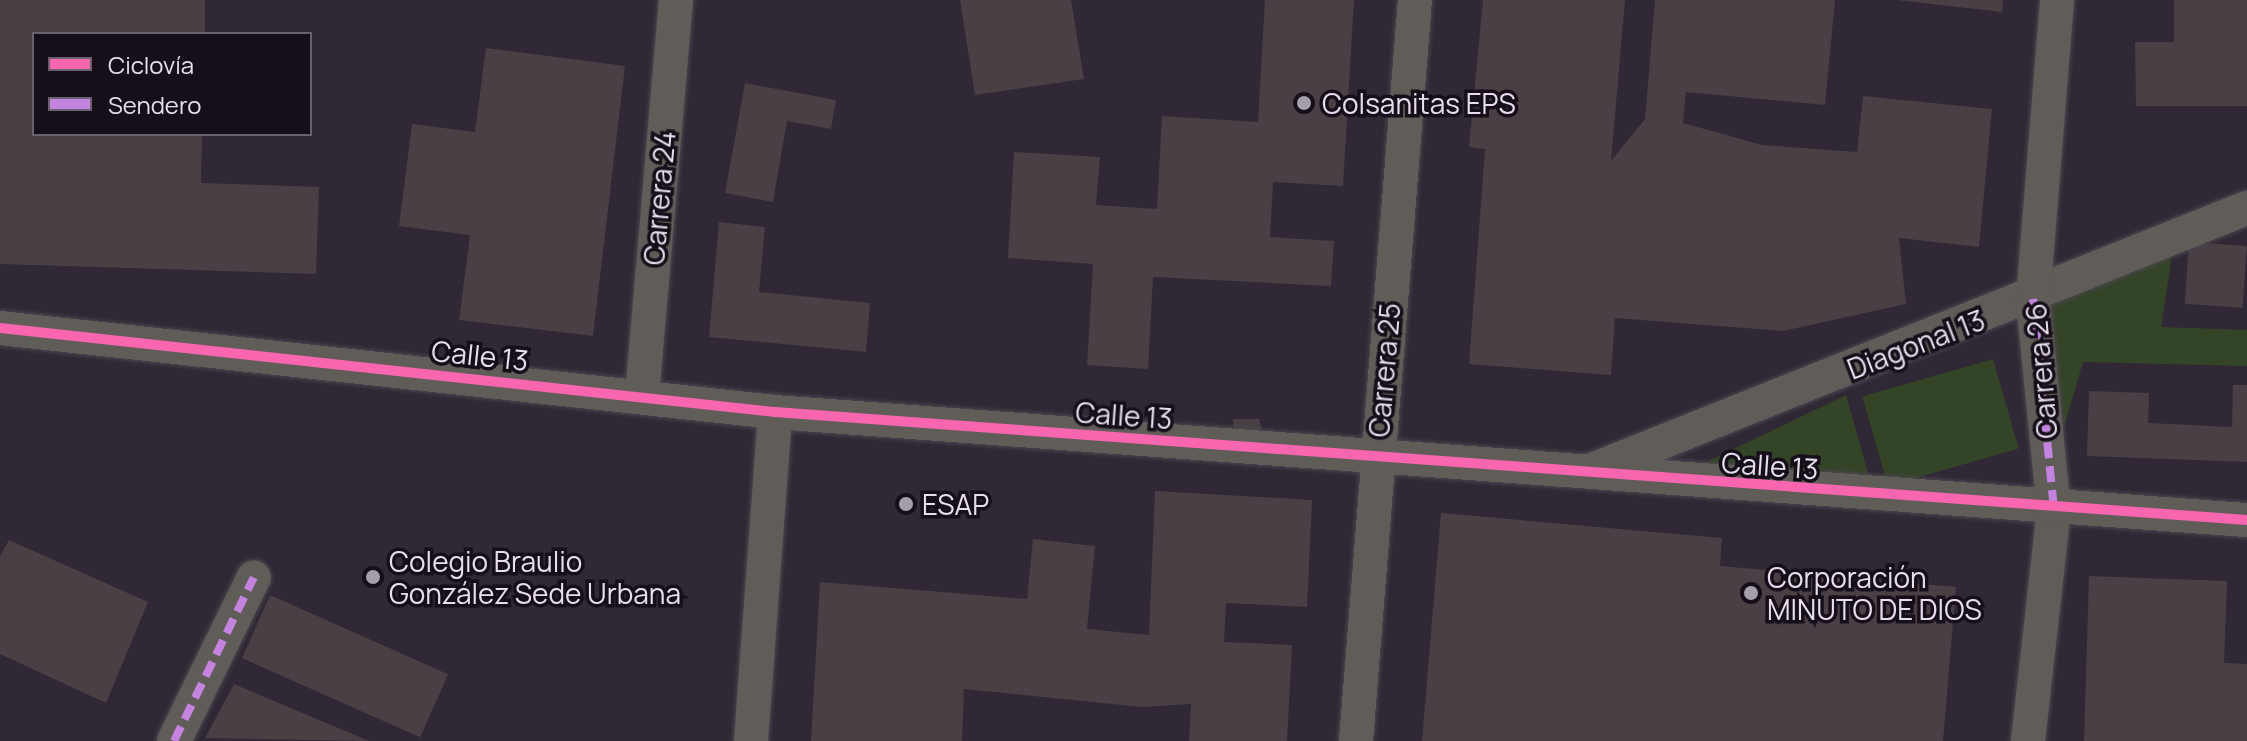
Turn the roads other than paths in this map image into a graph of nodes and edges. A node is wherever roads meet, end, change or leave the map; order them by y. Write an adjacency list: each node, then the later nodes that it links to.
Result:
1 (676, 0): 7 (street, Carrera 24)
2 (1415, 0): 9 (street, Carrera 25)
3 (2057, 0): 5 (street, Carrera 26)
4 (2247, 208): 5 (street, Diagonal 13)
5 (2033, 299): 10 (street, Diagonal 13); 11 (street, Carrera 26)
6 (0, 328): 7 (street, Calle 13)
7 (642, 396): 8 (street, Calle 13)
8 (775, 412): 9 (street, Calle 13); 15 (street)
9 (1376, 458): 10 (street, Calle 13); 16 (street, Carrera 25)
10 (1583, 474): 11 (street, Calle 13)
11 (2054, 511): 12 (street, Calle 13); 17 (street, Carrera 26)
12 (2247, 520)
13 (254, 577): 14 (street)
14 (174, 741)
15 (751, 741)
16 (1356, 741)
17 (2028, 741)

